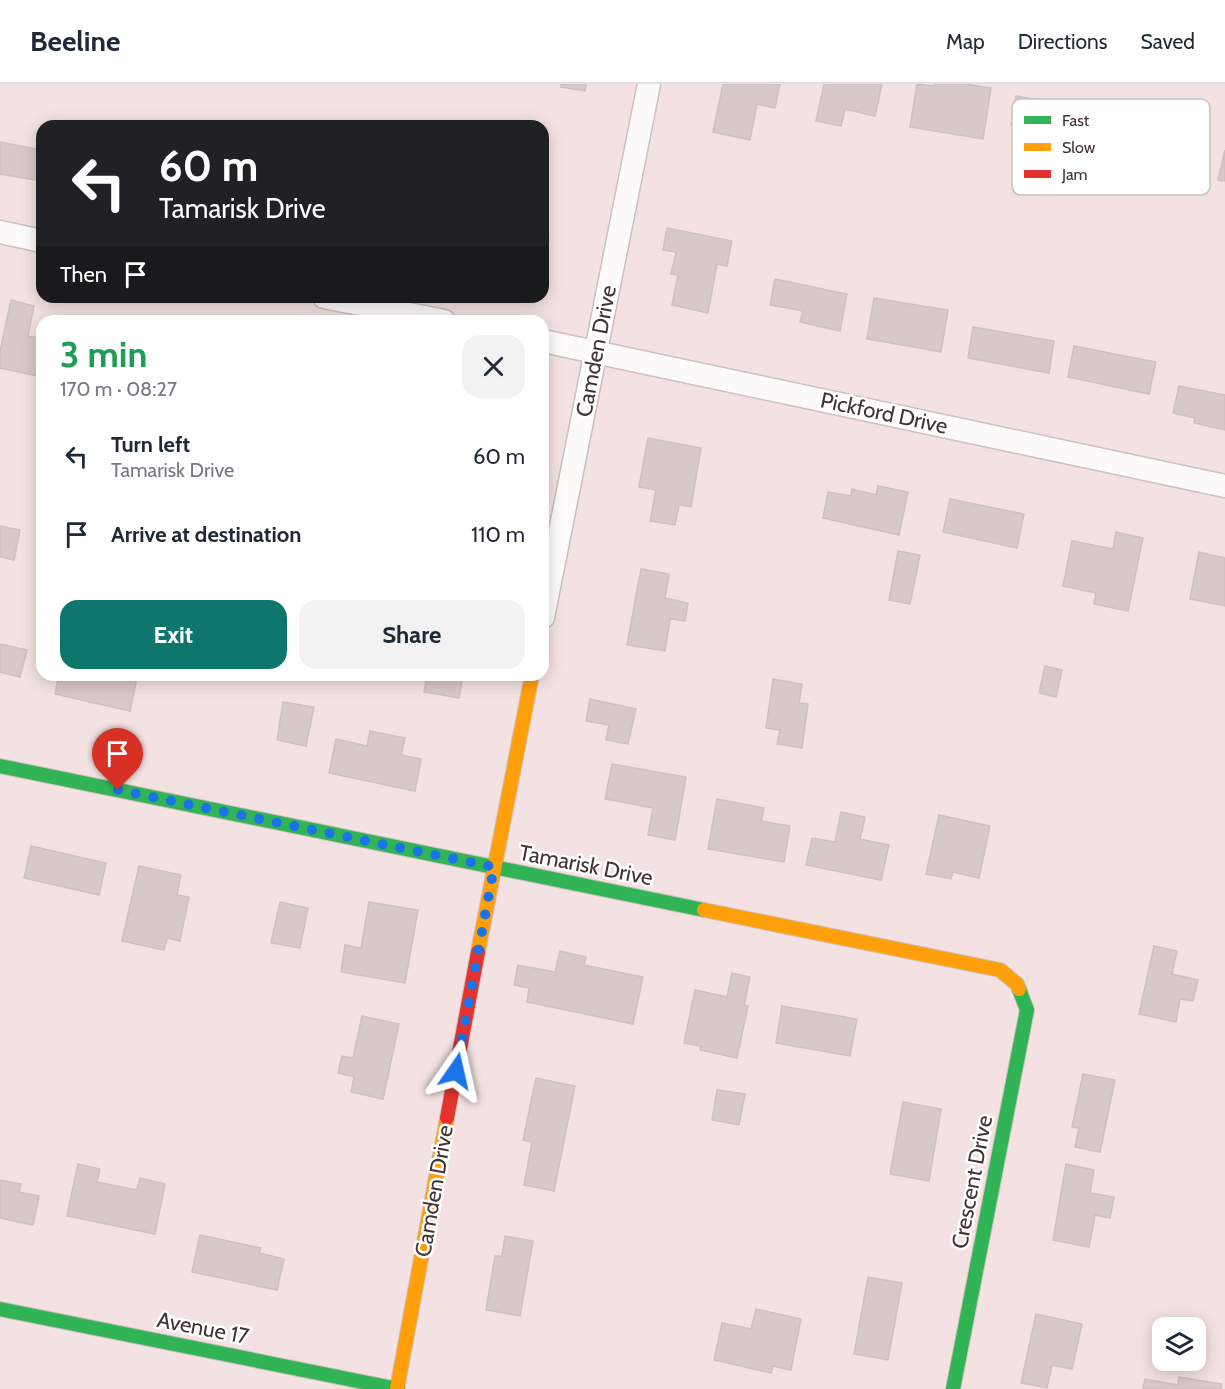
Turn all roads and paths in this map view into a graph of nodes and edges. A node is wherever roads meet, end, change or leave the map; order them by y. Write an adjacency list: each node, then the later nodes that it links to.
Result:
1 (649, 84): 7 (street, Camden Drive)
2 (0, 232): 3 (street)
3 (36, 240)
4 (354, 303): 5 (street)
5 (414, 315)
6 (549, 342): 7 (street, Pickford Drive)
7 (595, 351): 8 (street, Pickford Drive); 9 (street, Camden Drive)
8 (1225, 486)
9 (549, 586)
10 (531, 681): 12 (street, Camden Drive)
11 (0, 766): 12 (street, Tamarisk Drive)
12 (494, 867): 13 (street, Tamarisk Drive); 15 (street, Camden Drive)
13 (1017, 984): 16 (street, Crescent Drive)
14 (0, 1309): 15 (street, Avenue 17)
15 (398, 1389)
16 (953, 1389)

